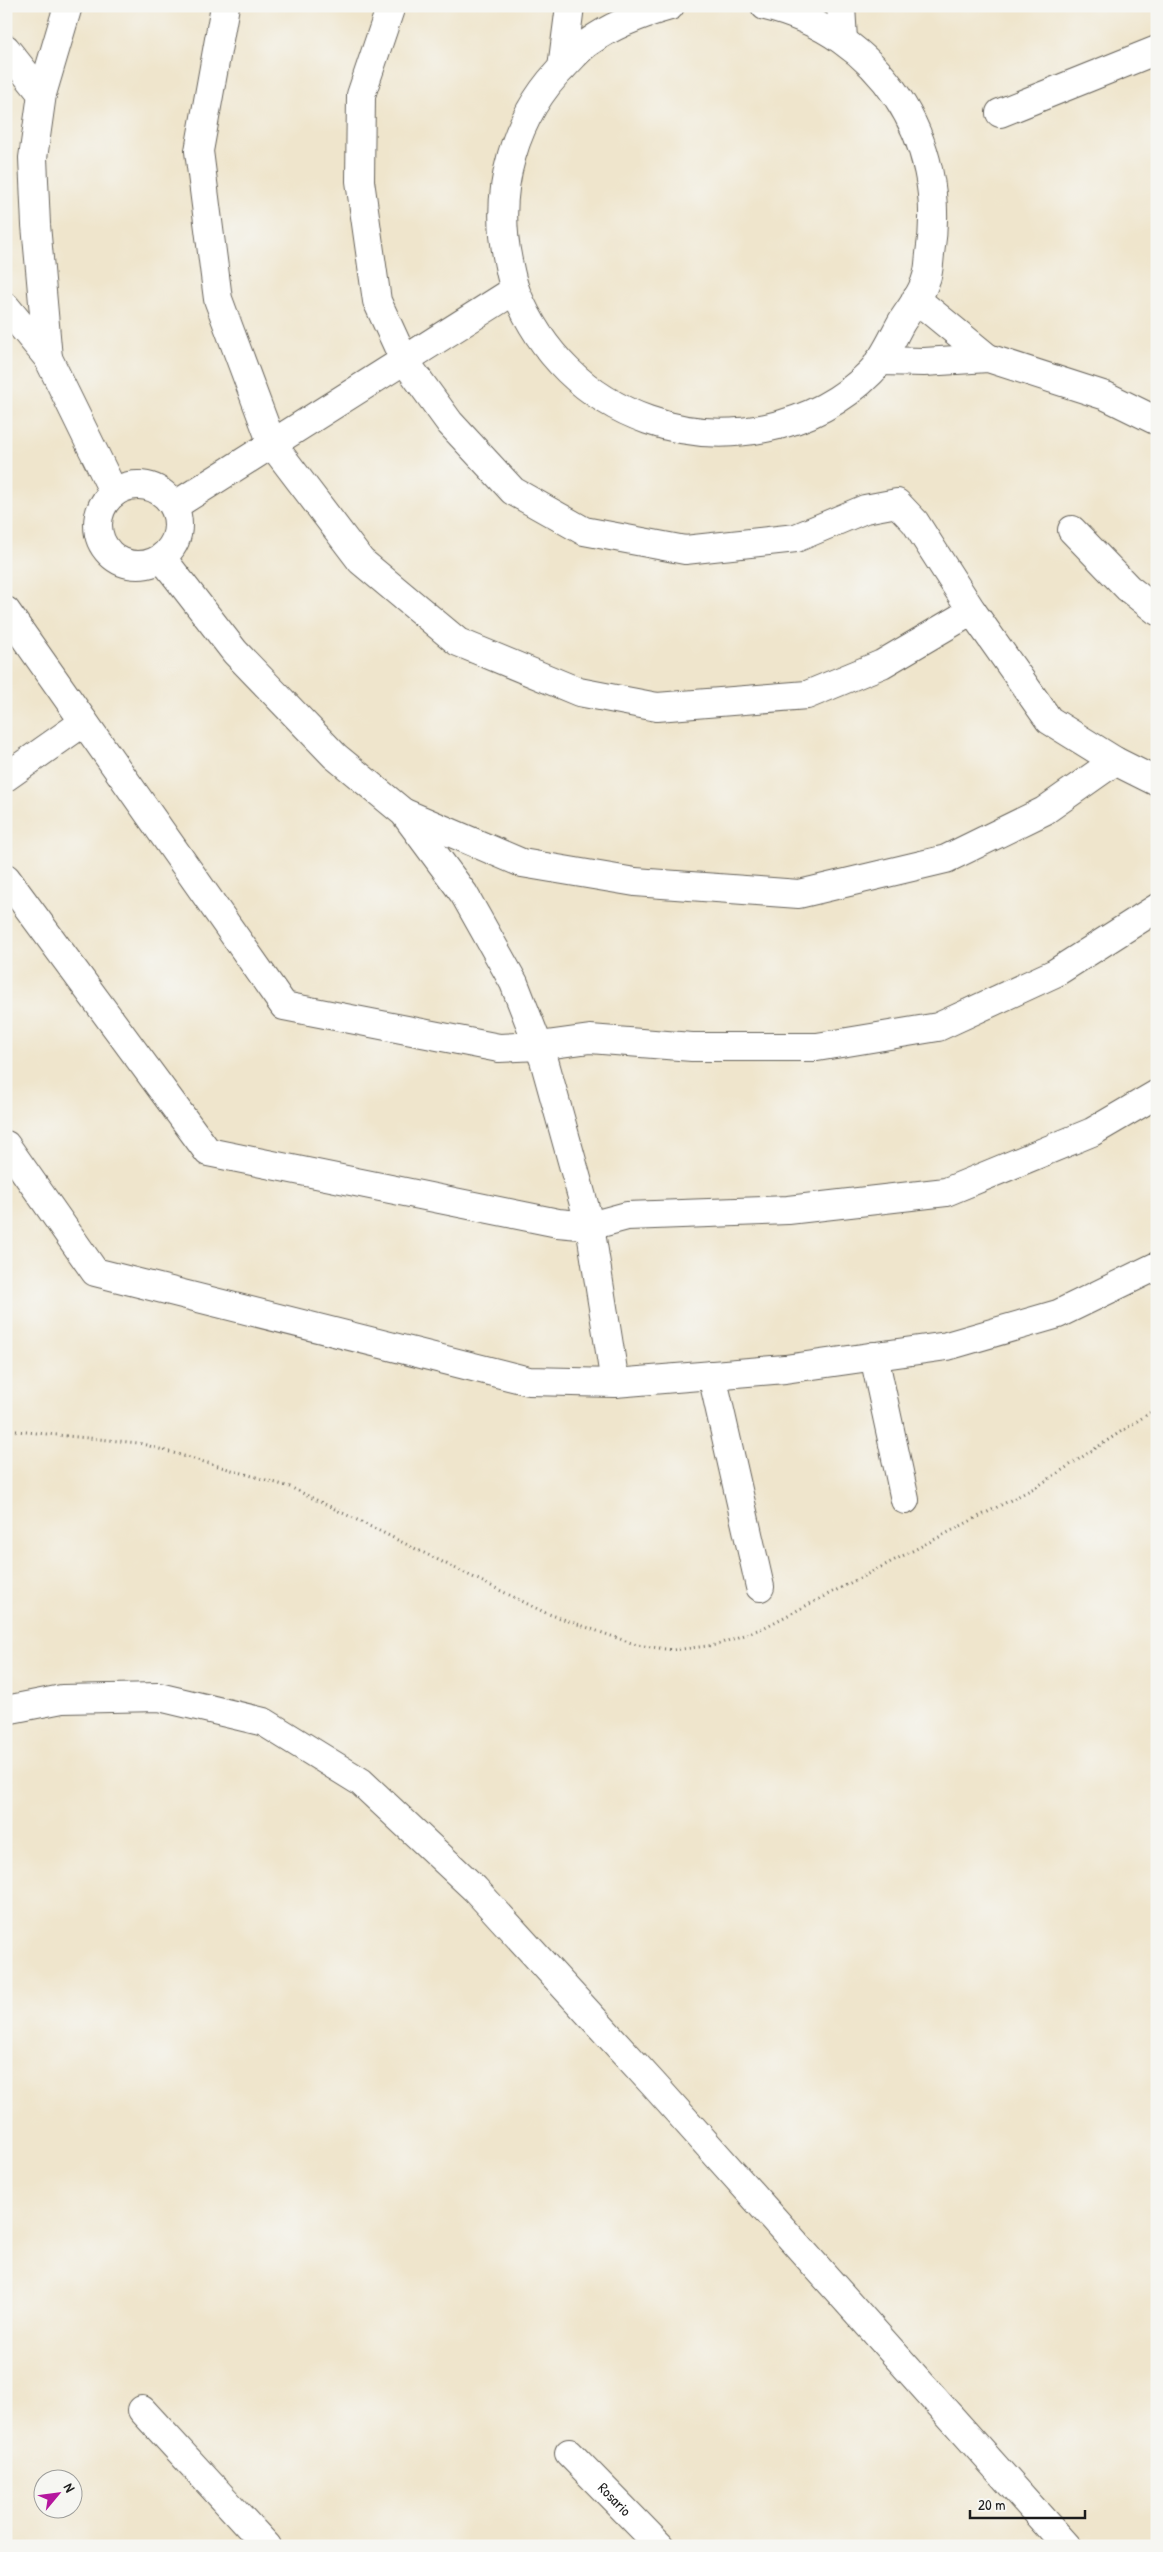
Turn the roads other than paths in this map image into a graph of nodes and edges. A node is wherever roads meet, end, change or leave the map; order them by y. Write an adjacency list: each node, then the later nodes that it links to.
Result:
1 (68, 6): 13 (street)
2 (225, 6): 23 (street)
3 (391, 6): 20 (street)
4 (570, 6): 12 (street)
5 (670, 6): 8 (street)
6 (841, 6): 9 (street)
7 (778, 8): 9 (street)
8 (634, 11): 12 (street)
9 (843, 40): 16 (street)
10 (6, 49): 13 (street)
11 (1157, 50): 14 (street)
12 (562, 68): 15 (street)
13 (42, 94): 18 (street)
14 (1000, 112)
15 (515, 290): 20 (street); 21 (street)
16 (916, 299): 19 (street); 21 (street)
17 (6, 307): 18 (street)
18 (48, 358): 24 (street)
19 (988, 358): 21 (street); 22 (street)
20 (404, 360): 23 (street); 29 (street)
21 (879, 361)
22 (1157, 421)
23 (272, 444): 25 (street); 29 (street)
24 (114, 493): 25 (street); 27 (street)
25 (174, 506): 27 (street)
26 (1072, 530): 30 (street)
27 (162, 558): 35 (street)
28 (6, 611): 31 (street)
29 (972, 611): 32 (street)
30 (1157, 611)
31 (84, 722): 33 (street); 38 (street)
32 (1115, 761): 34 (street); 35 (street)
33 (6, 777)
34 (1157, 782)
35 (404, 813): 38 (street)
36 (6, 878): 41 (street)
37 (1157, 908): 38 (street)
38 (539, 1046): 41 (street)
39 (1157, 1094): 41 (street)
40 (6, 1145): 45 (street)
41 (590, 1226): 45 (street)
42 (1157, 1266): 43 (street)
43 (874, 1356): 44 (street); 46 (street)
44 (712, 1375): 45 (street); 47 (street)
45 (615, 1382)
46 (905, 1500)
47 (760, 1587)
48 (6, 1710): 53 (street)
49 (142, 2410): 51 (street)
50 (569, 2453): 52 (street, Rosario)
51 (267, 2546)
52 (660, 2546)
53 (1066, 2546)

